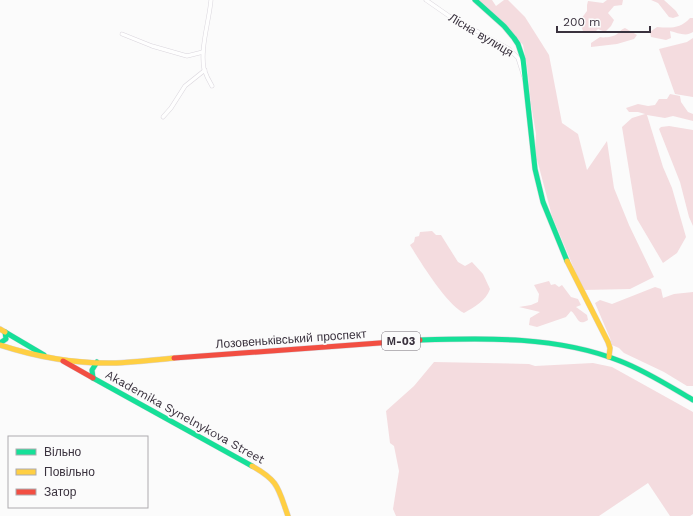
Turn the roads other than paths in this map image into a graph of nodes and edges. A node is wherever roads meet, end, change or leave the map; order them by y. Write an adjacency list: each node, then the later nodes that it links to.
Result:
1 (211, 0): 5 (street)
2 (426, 0): 7 (street, Лісна вулиця)
3 (475, 0): 7 (main road)
4 (122, 34): 5 (street)
5 (203, 52): 6 (street)
6 (205, 70): 8 (street); 9 (street)
7 (524, 78): 14 (main road)
8 (212, 86)
9 (163, 117)
10 (0, 329): 11 (main road)
11 (5, 332): 12 (main road); 13 (main road); 15 (main road)
12 (0, 344): 13 (main road, Лозовеньківський проспект / М-03)
13 (12, 349): 15 (main road, Лозовеньківський проспект / М-03)
14 (609, 356): 18 (main road, Лозовеньківський проспект / М-03); 20 (main road, Лозовеньківський проспект / М-03)
15 (49, 358): 16 (main road, Лозовеньківський проспект / М-03)
16 (61, 360): 17 (main road, Лозовеньківський проспект / М-03); 19 (main road, Akademika Synelnykova Street)
17 (88, 362): 18 (main road, Лозовеньківський проспект / М-03); 19 (main road)
18 (97, 362): 19 (main road)
19 (93, 378): 21 (main road, Akademika Synelnykova Street)
20 (693, 400)
21 (288, 516)

